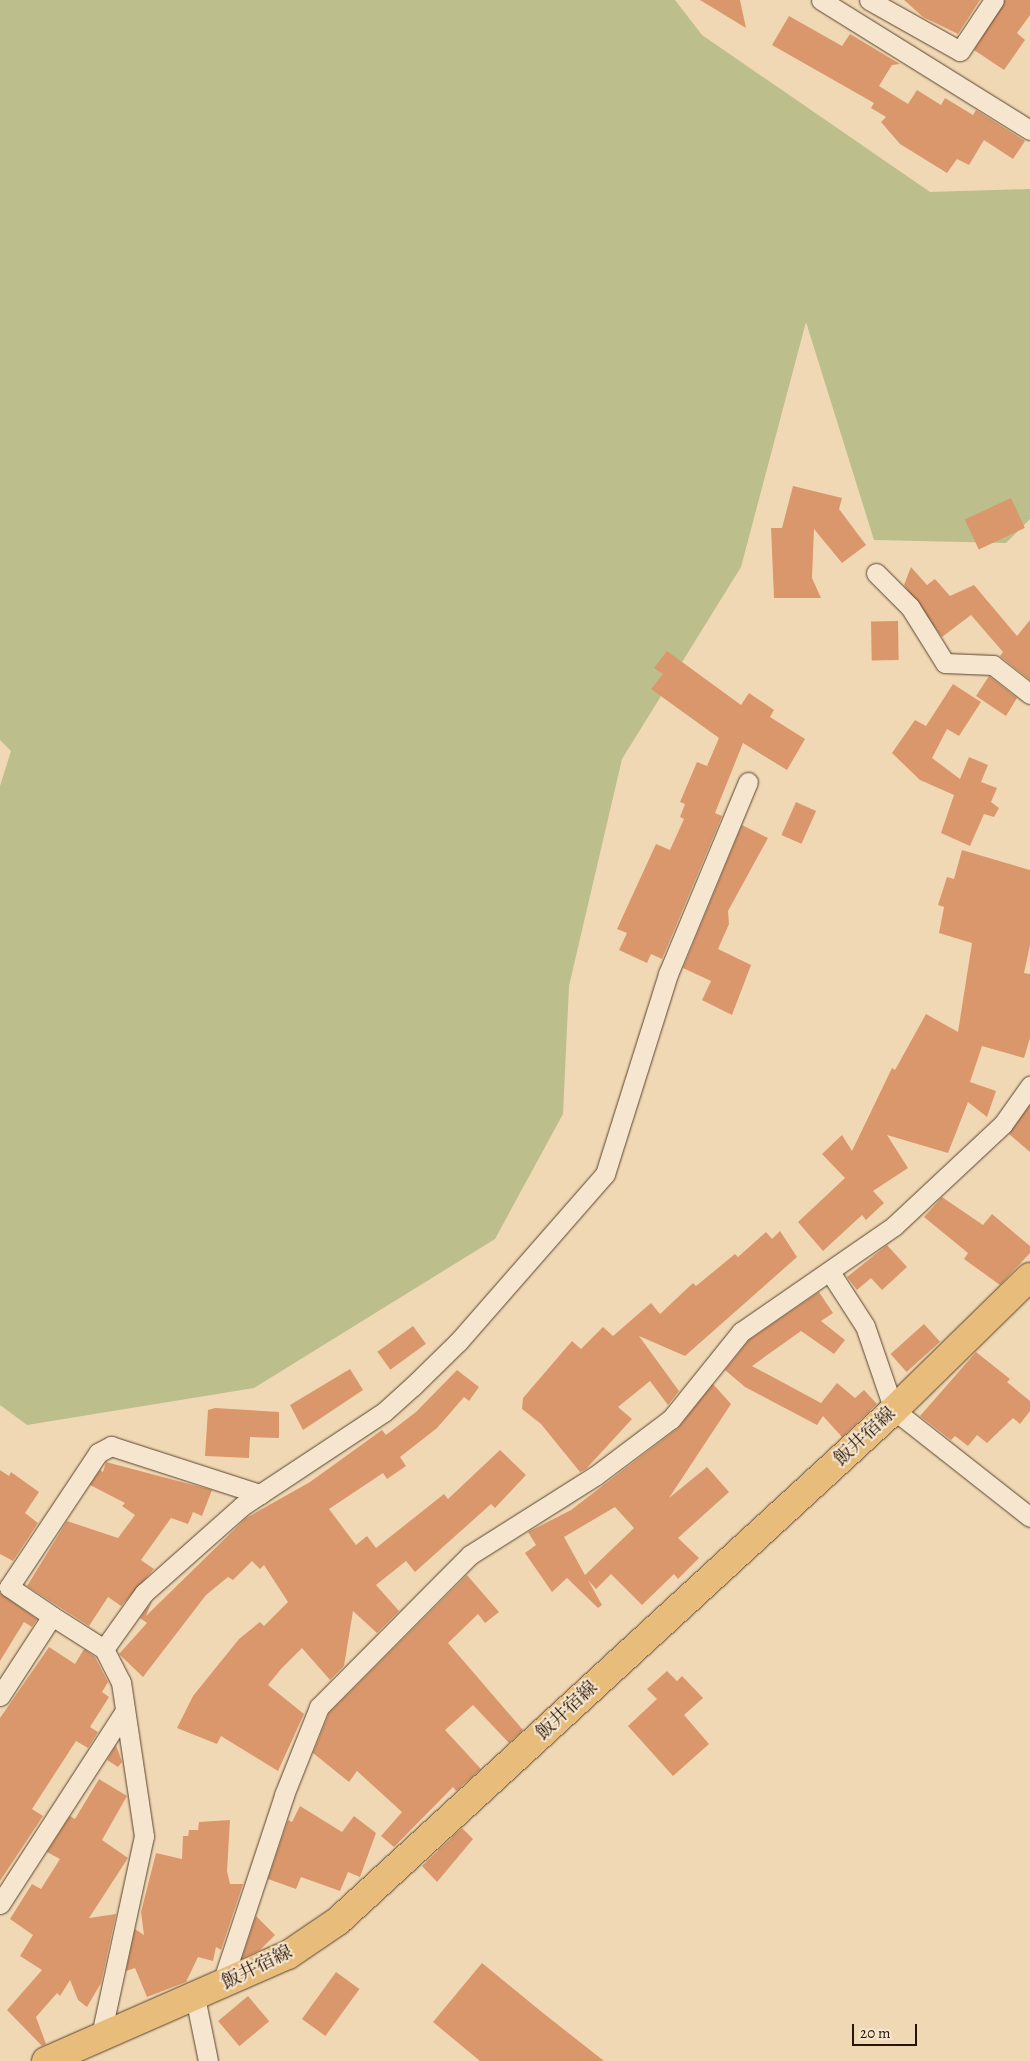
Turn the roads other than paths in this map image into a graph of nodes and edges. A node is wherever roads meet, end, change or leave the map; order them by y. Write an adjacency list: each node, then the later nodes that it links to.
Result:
1 (822, 0): 4 (street)
2 (869, 0): 3 (street)
3 (994, 0)
4 (1030, 130)
5 (876, 573): 6 (street)
6 (1030, 694)
7 (748, 782): 12 (street)
8 (1030, 1086): 9 (street)
9 (830, 1272): 11 (street); 19 (street)
10 (1030, 1276): 11 (main road, 飯井宿線)
11 (894, 1410): 13 (street); 19 (main road, 飯井宿線)
12 (260, 1494): 14 (street); 15 (street)
13 (1030, 1517)
14 (52, 1616): 15 (street); 16 (street)
15 (104, 1649): 17 (street)
16 (0, 1696)
17 (125, 1711): 18 (street); 21 (street)
18 (0, 1904)
19 (221, 1986): 20 (main road, 飯井宿線)
20 (195, 1997): 21 (main road, 飯井宿線); 23 (street)
21 (102, 2035): 22 (main road, 飯井宿線)
22 (46, 2061)
23 (208, 2061)

